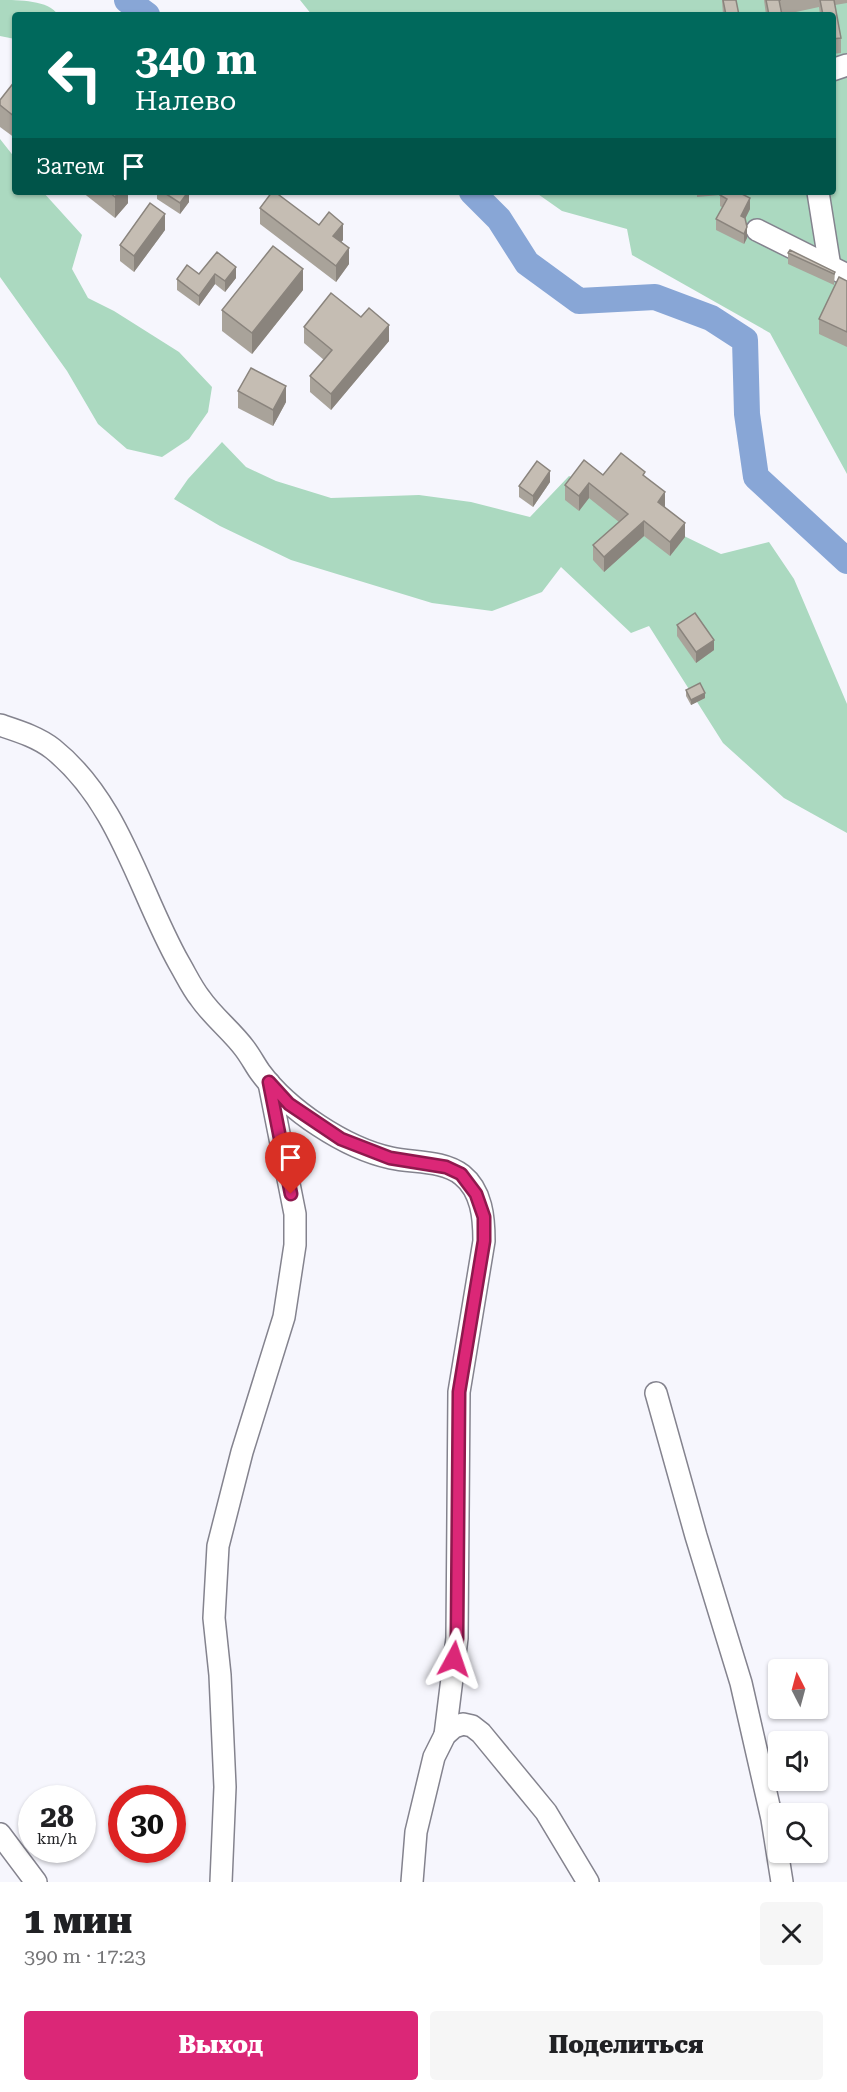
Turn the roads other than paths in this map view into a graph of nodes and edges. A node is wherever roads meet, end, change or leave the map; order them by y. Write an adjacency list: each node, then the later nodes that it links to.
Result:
1 (819, 195): 3 (street)
2 (757, 231): 3 (street)
3 (839, 271)
4 (0, 725): 5 (street)
5 (269, 1082): 7 (street); 10 (street)
6 (656, 1393): 13 (street)
7 (445, 1735): 11 (street); 12 (street)
8 (0, 1834): 9 (street)
9 (36, 1882)
10 (221, 1882)
11 (412, 1882)
12 (588, 1882)
13 (782, 1882)

